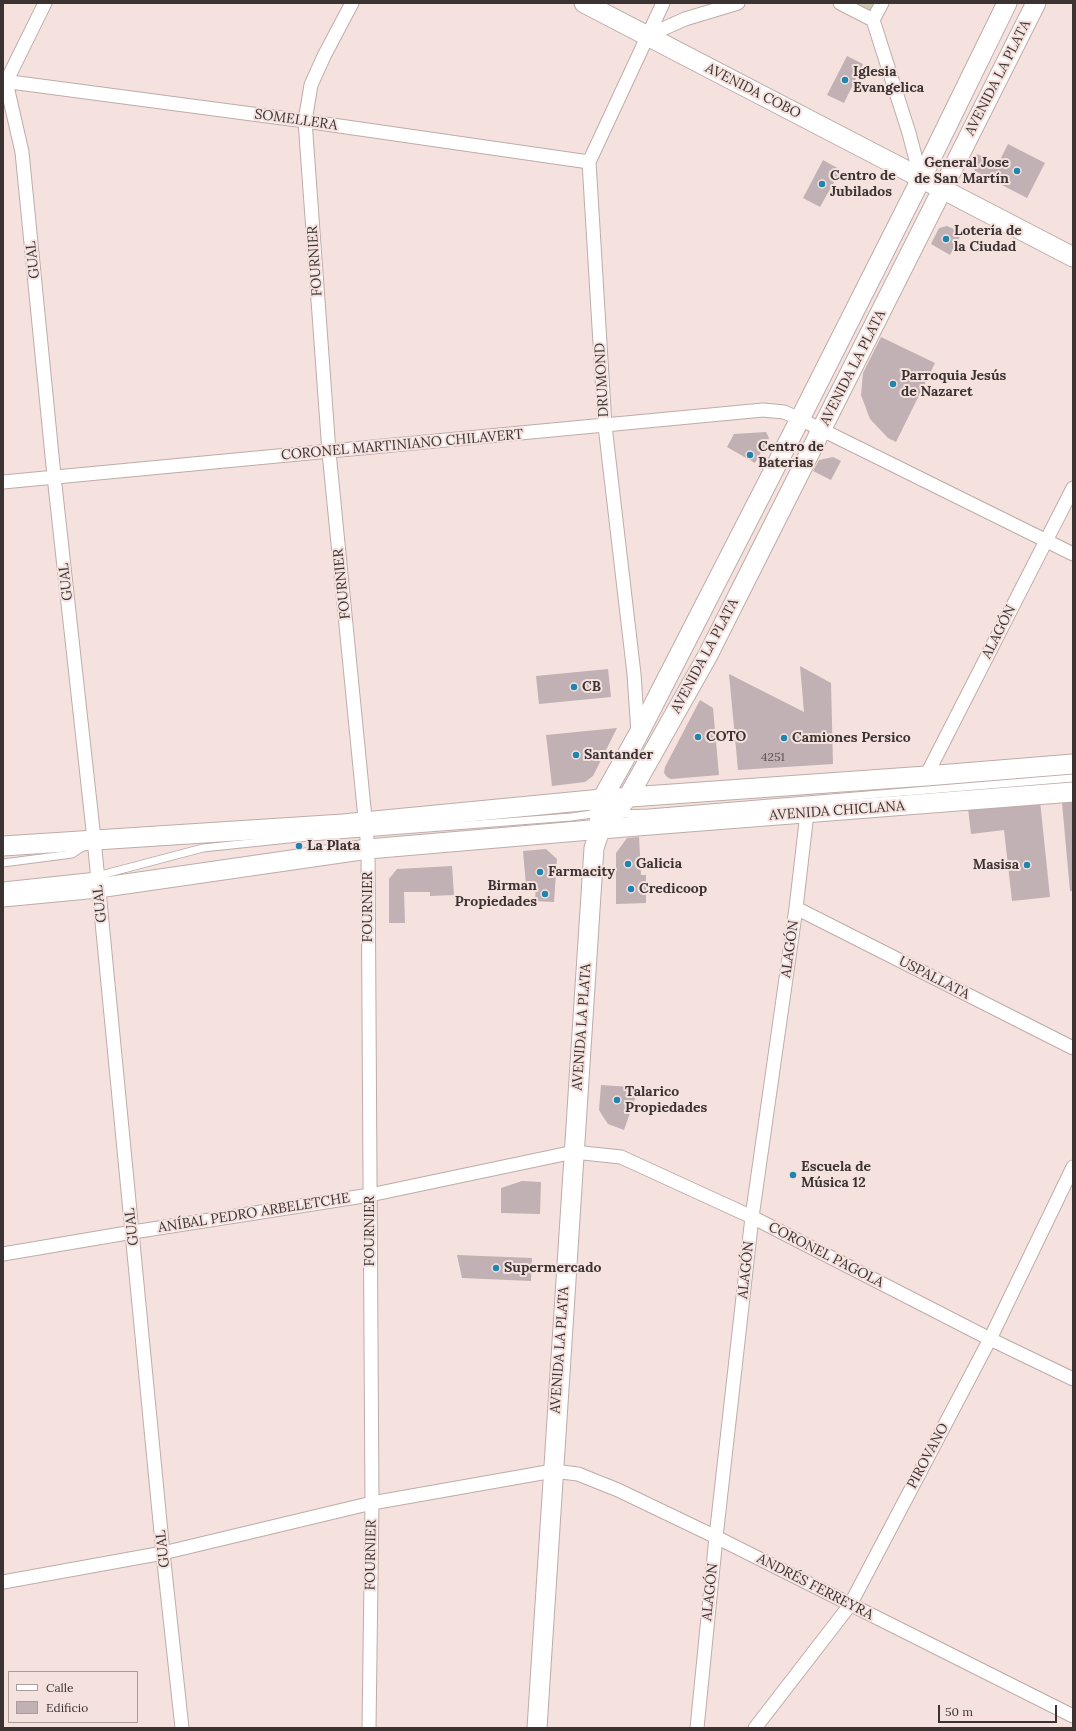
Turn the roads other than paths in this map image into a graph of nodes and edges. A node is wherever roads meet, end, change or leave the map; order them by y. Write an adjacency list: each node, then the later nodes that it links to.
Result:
1 (45, 3): 12 (street)
2 (352, 3): 13 (street, FOURNIER)
3 (584, 3): 11 (main road, AVENIDA COBO)
4 (663, 3): 11 (street, DRUMOND)
5 (738, 3): 11 (street)
6 (840, 3): 10 (street)
7 (882, 3): 10 (street)
8 (1007, 3): 15 (main road, AVENIDA LA PLATA)
9 (1036, 3): 16 (main road, AVENIDA LA PLATA)
10 (873, 20): 15 (street)
11 (647, 36): 14 (street, DRUMOND); 15 (main road, AVENIDA COBO)
12 (4, 84): 13 (street, SOMELLERA); 22 (street, GUAL)
13 (305, 121): 14 (street, SOMELLERA); 21 (street, FOURNIER)
14 (589, 162): 19 (street, DRUMOND)
15 (921, 179): 16 (main road, AVENIDA COBO); 18 (main road, AVENIDA LA PLATA)
16 (943, 190): 17 (main road, AVENIDA COBO); 20 (main road, AVENIDA LA PLATA)
17 (1073, 257)
18 (800, 419): 19 (street, CORONEL MARTINIANO CHILAVERT); 20 (street, CORONEL MARTINIANO CHILAVERT); 27 (main road, AVENIDA LA PLATA)
19 (605, 426): 21 (street, CORONEL MARTINIANO CHILAVERT); 27 (street, DRUMOND)
20 (822, 430): 25 (street, CORONEL MARTINIANO CHILAVERT); 32 (main road, AVENIDA LA PLATA)
21 (329, 452): 22 (street, CORONEL MARTINIANO CHILAVERT); 35 (street, FOURNIER)
22 (54, 476): 23 (street, CORONEL MARTINIANO CHILAVERT); 36 (street, GUAL)
23 (3, 482)
24 (1073, 488): 25 (street, ALAGÓN)
25 (1046, 540): 26 (street, CORONEL MARTINIANO CHILAVERT); 29 (street, ALAGÓN)
26 (1073, 554)
27 (638, 735): 34 (main road, AVENIDA LA PLATA)
28 (1073, 764): 29 (main road, AVENIDA CHICLANA)
29 (926, 776): 32 (main road, AVENIDA CHICLANA)
30 (1073, 778): 34 (lane)
31 (1073, 792): 33 (main road, AVENIDA CHICLANA)
32 (628, 797): 34 (main road, AVENIDA CHICLANA)
33 (807, 813): 34 (main road, AVENIDA CHICLANA); 42 (street, ALAGÓN)
34 (604, 814): 35 (main road); 35 (main road); 44 (main road, AVENIDA LA PLATA)
35 (367, 835): 36 (main road); 39 (main road); 39 (lane); 46 (street, FOURNIER)
36 (94, 840): 37 (main road); 38 (lane); 39 (street, GUAL)
37 (3, 846)
38 (3, 863)
39 (98, 882): 40 (lane); 41 (main road); 48 (street, GUAL)
40 (3, 886)
41 (3, 896)
42 (796, 908): 43 (street, USPALLATA); 47 (street, ALAGÓN)
43 (1073, 1048)
44 (574, 1152): 46 (street, ANÍBAL PEDRO ARBELETCHE); 47 (street, CORONEL PAGOLA); 52 (main road, AVENIDA LA PLATA)
45 (1073, 1167): 50 (street, PIROVANO)
46 (370, 1195): 48 (street, ANÍBAL PEDRO ARBELETCHE); 53 (street, FOURNIER)
47 (752, 1217): 50 (street, CORONEL PAGOLA); 54 (street, ALAGÓN)
48 (133, 1232): 49 (street, ANÍBAL PEDRO ARBELETCHE); 55 (street, GUAL)
49 (3, 1254)
50 (990, 1339): 51 (street, CORONEL PAGOLA); 57 (street, PIROVANO)
51 (1073, 1379)
52 (553, 1471): 53 (street, ANDRÉS FERREYRA); 54 (street, ANDRÉS FERREYRA); 61 (main road, AVENIDA LA PLATA)
53 (372, 1504): 55 (street, ANDRÉS FERREYRA); 60 (street, FOURNIER)
54 (716, 1537): 57 (street, ANDRÉS FERREYRA); 62 (street, ALAGÓN)
55 (163, 1553): 56 (street, ANDRÉS FERREYRA); 59 (street, GUAL)
56 (3, 1582)
57 (850, 1604): 58 (street, ANDRÉS FERREYRA); 63 (street, PIROVANO)
58 (1073, 1716)
59 (182, 1728)
60 (369, 1728)
61 (537, 1728)
62 (697, 1728)
63 (755, 1728)

